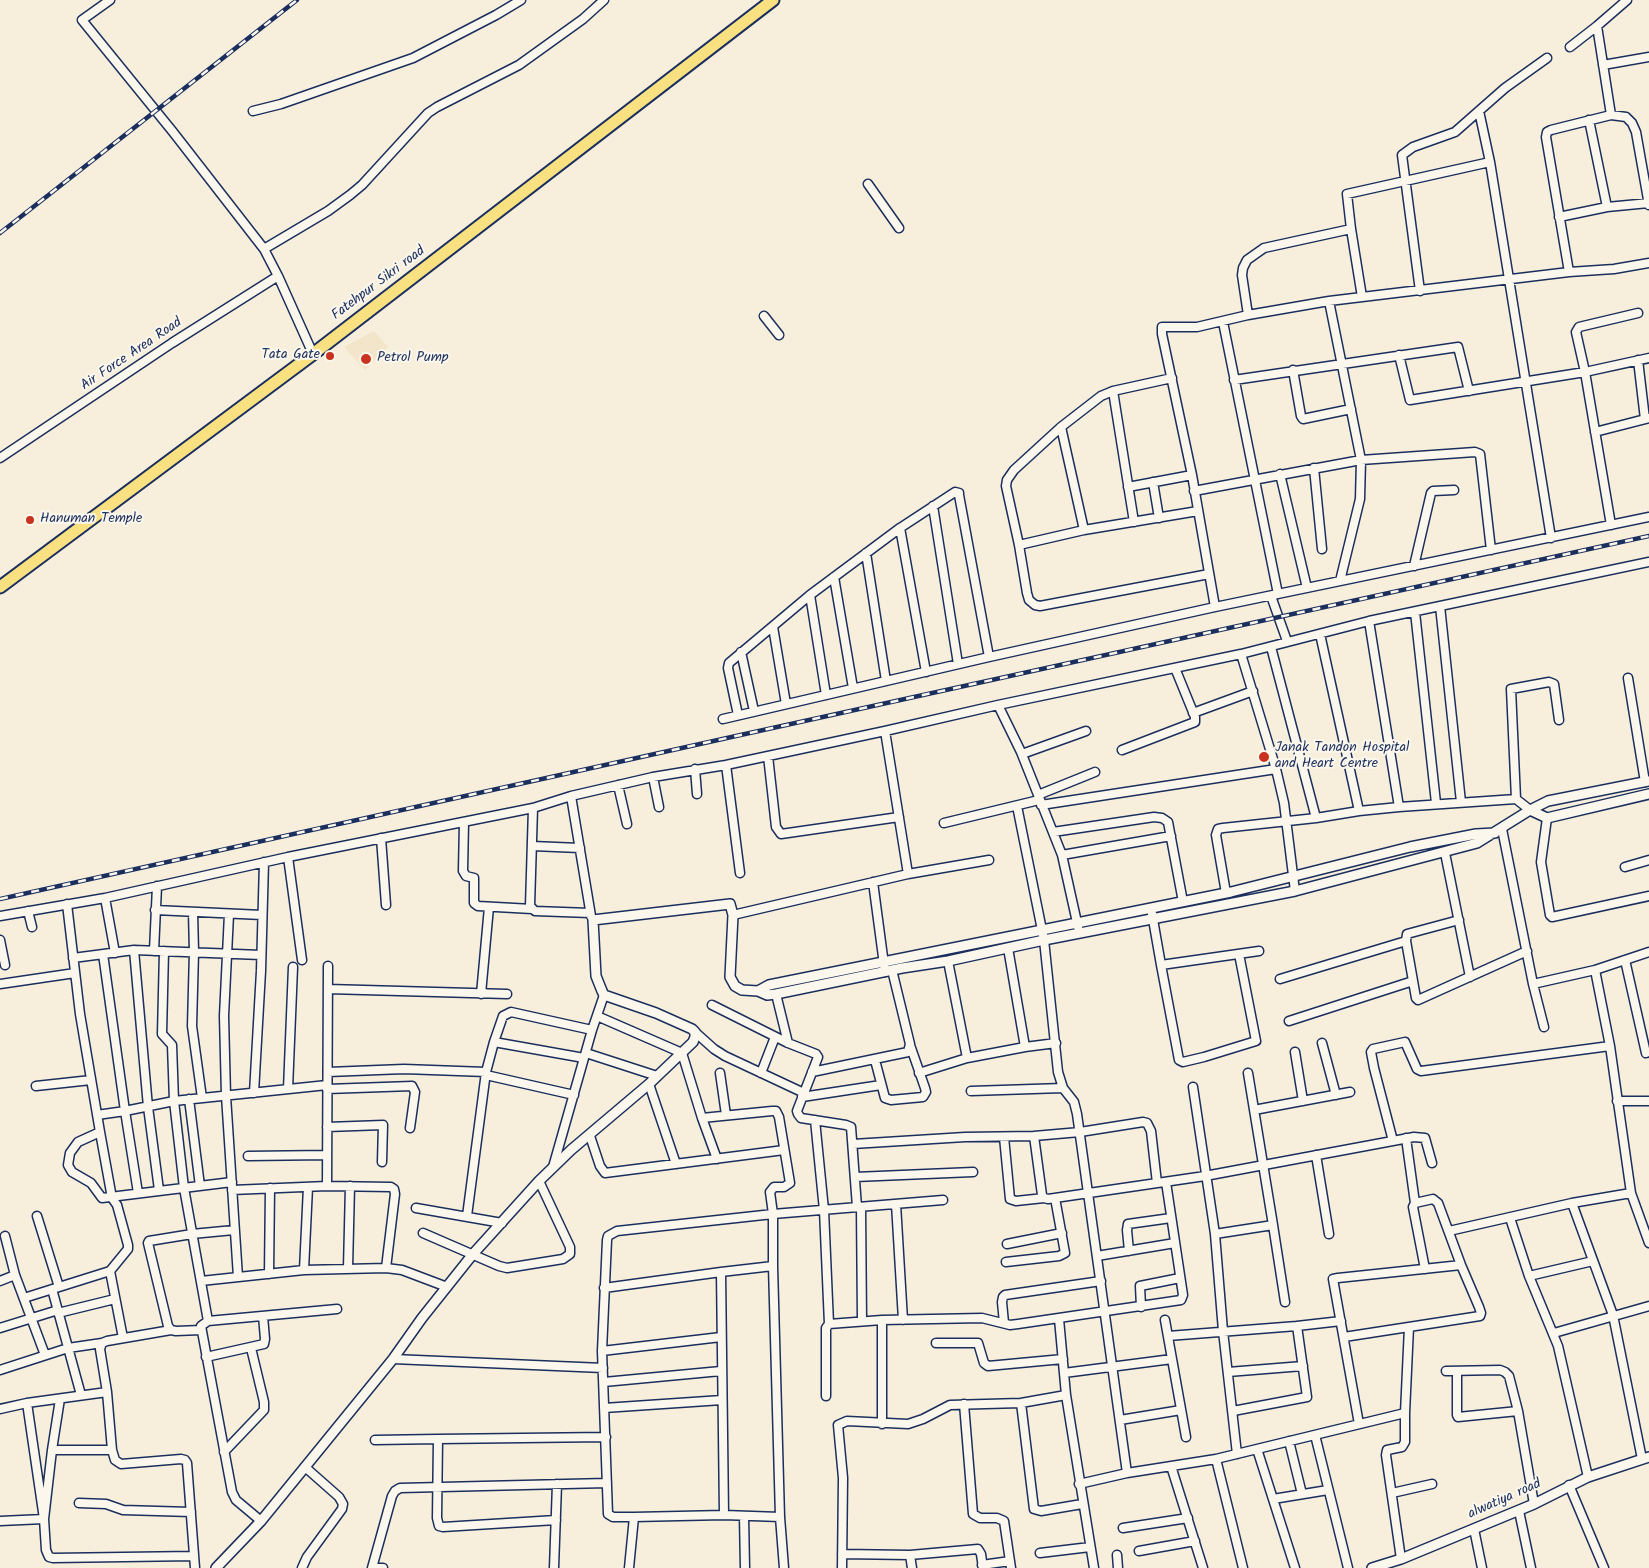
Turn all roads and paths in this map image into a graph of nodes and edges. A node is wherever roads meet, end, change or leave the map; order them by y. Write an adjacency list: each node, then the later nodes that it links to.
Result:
1 (110, 0): 23 (street)
2 (521, 0): 11 (street)
3 (604, 0): 23 (street)
4 (773, 0): 36 (main road, Fatehpur Sikri road)
5 (1627, 0): 6 (street)
6 (1597, 26): 7 (street); 10 (street)
7 (1570, 47)
8 (1649, 57): 10 (street)
9 (1546, 58): 12 (street)
10 (1603, 65): 13 (street)
11 (253, 111)
12 (1480, 111): 15 (street); 16 (street)
13 (1611, 115): 14 (street); 18 (street)
14 (1589, 120): 19 (street); 20 (street)
15 (1490, 162): 16 (street); 27 (street)
16 (1404, 180): 22 (street); 28 (street)
17 (868, 184): 21 (street)
18 (1649, 204): 19 (street)
19 (1607, 207): 20 (street)
20 (1559, 216): 25 (street)
21 (899, 228)
22 (1350, 229): 29 (street); 33 (street)
23 (264, 249): 26 (street)
24 (1649, 263): 25 (street)
25 (1569, 272): 27 (street)
26 (278, 276): 36 (street); 52 (street, Air Force Area Road)
27 (1508, 280): 28 (street); 45 (street)
28 (1420, 291): 29 (street)
29 (1362, 298): 30 (street)
30 (1329, 301): 33 (street); 40 (street)
31 (1638, 313): 42 (street)
32 (764, 316): 35 (street)
33 (1248, 316): 34 (street)
34 (1223, 322): 43 (street); 44 (street)
35 (778, 335)
36 (313, 354): 80 (main road, Fatehpur Sikri road)
37 (1398, 355): 40 (street); 47 (street); 47 (street)
38 (1649, 358): 39 (street)
39 (1638, 360): 42 (street); 49 (street)
40 (1342, 363): 41 (street); 48 (street)
41 (1293, 370): 44 (street); 48 (street)
42 (1586, 372): 45 (street); 51 (street)
43 (1172, 378): 46 (street); 56 (street)
44 (1234, 380): 57 (street)
45 (1526, 382): 47 (street); 70 (street)
46 (1113, 391): 50 (street); 59 (street)
47 (1469, 391)
48 (1351, 409): 53 (street)
49 (1647, 418): 51 (street)
50 (1061, 428): 69 (street); 71 (street)
51 (1595, 432): 67 (street)
52 (0, 458)
53 (1361, 460): 54 (street); 73 (street); 79 (street)
54 (1314, 468): 55 (street); 72 (street)
55 (1280, 474): 57 (street); 81 (street)
56 (1192, 475): 58 (street); 61 (street)
57 (1255, 478): 61 (street); 83 (street)
58 (1154, 482): 59 (street); 65 (street)
59 (1128, 487): 66 (street)
60 (1454, 490): 76 (street)
61 (1194, 491): 63 (street)
62 (933, 506): 68 (street); 94 (street); 95 (street)
63 (1198, 511): 65 (street); 77 (street)
64 (1649, 517): 67 (street)
65 (1159, 518): 66 (street)
66 (1134, 522): 69 (street)
67 (1611, 525): 70 (street)
68 (900, 528): 74 (street); 97 (street)
69 (1084, 530): 71 (street)
70 (1551, 538): 73 (street)
71 (1019, 545): 77 (street)
72 (1322, 549)
73 (1491, 550): 76 (street)
74 (866, 553): 78 (street); 99 (street)
75 (1649, 562): 84 (street)
76 (1414, 566): 79 (street)
77 (1209, 574): 85 (street)
78 (834, 577): 82 (street); 100 (street)
79 (1340, 581): 81 (street)
80 (0, 587)
81 (1307, 588): 83 (street)
82 (810, 595): 88 (street); 102 (street)
83 (1274, 595): 85 (street); 90 (street)
84 (1440, 606): 86 (street); 127 (street)
85 (1215, 607): 94 (street)
86 (1415, 612): 87 (street); 128 (street)
87 (1369, 621): 89 (street); 131 (street)
88 (773, 626): 92 (street); 103 (street)
89 (1320, 634): 90 (street); 134 (street)
90 (1287, 641): 91 (street)
91 (1272, 647): 93 (street); 136 (street)
92 (741, 652): 105 (street); 107 (street)
93 (1241, 654): 96 (street); 101 (street)
94 (989, 657): 95 (street)
95 (958, 664): 97 (street)
96 (1175, 668): 104 (street); 106 (street)
97 (926, 672): 99 (street)
98 (1628, 678): 120 (street)
99 (886, 681): 100 (street)
100 (853, 688): 102 (street)
101 (1253, 691): 106 (street); 116 (street)
102 (826, 695): 103 (street)
103 (786, 704): 105 (street)
104 (998, 705): 111 (street); 113 (street)
105 (754, 711): 107 (street)
106 (1194, 712): 112 (street)
107 (738, 715): 108 (street)
108 (723, 718)
109 (1559, 720): 125 (street)
110 (1086, 731): 113 (street)
111 (886, 732): 114 (street); 135 (street)
112 (1122, 750)
113 (1022, 754): 126 (street)
114 (768, 756): 115 (street); 135 (street)
115 (726, 764): 117 (street); 155 (street)
116 (1276, 768): 126 (street); 140 (street)
117 (695, 769): 119 (street); 122 (street)
118 (1095, 772): 126 (street)
119 (653, 777): 121 (street); 129 (street)
120 (1647, 782): 133 (street)
121 (618, 785): 124 (street); 141 (street)
122 (697, 794)
123 (1649, 794): 137 (street)
124 (571, 796): 132 (street); 147 (street)
125 (1516, 799): 127 (street); 133 (street)
126 (1039, 800): 130 (street); 143 (street)
127 (1461, 802): 128 (street)
128 (1436, 803): 131 (street)
129 (659, 806)
130 (1017, 806): 139 (street); 182 (street)
131 (1399, 807): 134 (street)
132 (533, 808): 138 (street); 146 (street)
133 (1530, 810): 137 (street); 142 (street)
134 (1359, 811): 136 (street)
135 (899, 817): 156 (street)
136 (1316, 818): 140 (street)
137 (1547, 818): 162 (street)
138 (464, 822): 145 (street); 167 (street)
139 (944, 822)
140 (1287, 822): 157 (street); 161 (street)
141 (627, 824)
142 (1498, 831): 148 (street); 157 (street); 192 (street)
143 (1053, 832): 144 (street); 149 (street)
144 (1171, 836): 149 (street); 164 (street)
145 (381, 838): 150 (street); 166 (street)
146 (532, 846): 147 (street); 169 (street)
147 (580, 848): 177 (street)
148 (1445, 853): 160 (street); 179 (street)
149 (1062, 855): 180 (street)
150 (288, 857): 153 (street); 201 (street)
151 (989, 860): 156 (street)
152 (1649, 860): 154 (street)
153 (264, 862): 159 (street); 174 (street)
154 (1625, 867)
155 (740, 873)
156 (908, 874): 158 (street)
157 (1293, 877): 160 (street); 161 (street)
158 (873, 882): 175 (street); 203 (street)
159 (157, 886): 163 (street); 170 (street)
160 (1295, 891): 178 (street)
161 (1226, 893): 164 (street)
162 (1649, 896)
163 (105, 898): 165 (street); 193 (street)
164 (1183, 902): 168 (street)
165 (67, 904): 171 (street); 200 (street)
166 (386, 905)
167 (489, 907): 169 (street); 219 (street)
168 (1151, 908): 178 (street); 180 (street)
169 (532, 909): 177 (street)
170 (156, 910): 172 (street); 189 (street)
171 (28, 911): 176 (street); 181 (street)
172 (193, 912): 173 (street); 194 (street)
173 (229, 914): 174 (street); 197 (street)
174 (262, 915): 199 (street)
175 (733, 915): 177 (street); 218 (street)
176 (0, 916)
177 (591, 916): 222 (street)
178 (1153, 920): 183 (street); 206 (street)
179 (1459, 920): 186 (street); 212 (street)
180 (1077, 923): 182 (street); 183 (street)
181 (32, 927)
182 (1042, 930): 185 (street); 203 (street)
183 (1079, 934): 185 (street)
184 (0, 940): 205 (street)
185 (1044, 940): 187 (street); 233 (street)
186 (1406, 941): 213 (street); 214 (street)
187 (1008, 948): 204 (street); 237 (street)
188 (134, 950): 189 (street); 193 (street); 273 (street)
189 (154, 951): 190 (street)
190 (164, 951): 194 (street); 269 (street)
191 (1259, 951): 198 (street)
192 (1527, 951): 212 (street); 216 (street)
193 (115, 952): 196 (street)
194 (194, 952): 197 (street); 267 (street)
195 (1649, 952): 202 (street)
196 (103, 954): 200 (street); 275 (street)
197 (228, 954): 199 (street); 266 (street)
198 (1239, 954): 206 (street); 206 (street)
199 (261, 955): 262 (street)
200 (73, 958): 211 (street)
201 (302, 960)
202 (1626, 960): 209 (street); 230 (street)
203 (883, 961): 210 (street); 218 (street)
204 (948, 961): 210 (street); 242 (street)
205 (5, 965)
206 (1162, 965)
207 (328, 966): 217 (street)
208 (292, 967): 259 (street)
209 (1595, 970): 216 (street); 236 (street)
210 (889, 971): 221 (street); 235 (street)
211 (75, 973): 215 (street); 252 (street)
212 (1470, 977): 214 (street)
213 (1280, 978)
214 (1413, 981): 225 (street)
215 (0, 984)
216 (1533, 984): 226 (street)
217 (328, 989): 219 (street); 244 (street)
218 (758, 991): 221 (street)
219 (481, 994): 220 (street)
220 (507, 994)
221 (776, 994): 232 (street)
222 (604, 995): 224 (street); 228 (street)
223 (712, 1005): 229 (street)
224 (597, 1016): 227 (street); 239 (street)
225 (1289, 1021)
226 (1544, 1027)
227 (592, 1030): 231 (street); 241 (street)
228 (695, 1032): 239 (street); 248 (street)
229 (775, 1037): 232 (street); 248 (street)
230 (1646, 1038): 240 (street)
231 (494, 1042): 241 (street); 246 (street)
232 (788, 1043): 245 (street)
233 (1056, 1043): 237 (street); 258 (street)
234 (1322, 1043): 263 (street)
235 (910, 1044): 243 (street); 249 (street)
236 (1610, 1046): 271 (street); 288 (street)
237 (1025, 1047): 242 (street)
238 (1295, 1052): 270 (street)
239 (682, 1053): 251 (street); 278 (street)
240 (1646, 1053)
241 (585, 1056): 251 (street); 264 (street)
242 (966, 1058): 249 (street)
243 (875, 1060): 245 (street); 254 (street)
244 (328, 1072): 246 (street); 256 (street)
245 (812, 1072): 265 (street)
246 (486, 1073): 264 (street); 329 (street)
247 (720, 1073): 277 (street)
248 (760, 1073): 265 (street)
249 (920, 1073): 254 (street)
250 (1248, 1073): 274 (street)
251 (657, 1076): 253 (street)
252 (91, 1080): 255 (street); 276 (street)
253 (649, 1084): 284 (street); 297 (street)
254 (881, 1085): 265 (street)
255 (36, 1086)
256 (327, 1087): 259 (street); 280 (street); 281 (street)
257 (1193, 1087): 302 (street)
258 (1063, 1088): 260 (street); 283 (street)
259 (288, 1089): 262 (street)
260 (971, 1091)
261 (1350, 1092): 263 (street)
262 (254, 1093): 266 (street)
263 (1336, 1094): 270 (street)
264 (574, 1095): 299 (street)
265 (803, 1095): 279 (street)
266 (226, 1096): 267 (street); 307 (street)
267 (202, 1098): 268 (street)
268 (190, 1100): 269 (street); 306 (street)
269 (174, 1101): 273 (street); 311 (street)
270 (1303, 1101): 274 (street)
271 (1617, 1101): 272 (street); 315 (street)
272 (1649, 1101)
273 (148, 1107): 275 (street); 313 (street)
274 (1254, 1110): 298 (street)
275 (125, 1111): 276 (street); 314 (street)
276 (97, 1115): 282 (street)
277 (726, 1115): 278 (street); 290 (street)
278 (702, 1118): 294 (street)
279 (816, 1120): 289 (street); 326 (street)
280 (327, 1127): 291 (street); 295 (street)
281 (410, 1128)
282 (100, 1132): 317 (street); 317 (street)
283 (1080, 1132): 286 (street); 305 (street); 316 (street)
284 (590, 1136): 297 (street); 299 (street)
285 (1004, 1136): 286 (street); 289 (street); 318 (street)
286 (1034, 1136): 318 (street)
287 (1406, 1138): 288 (street); 296 (street); 321 (street)
288 (1394, 1141): 292 (street)
289 (853, 1144): 301 (street)
290 (784, 1150): 294 (street); 327 (street)
291 (327, 1155): 293 (street); 308 (street)
292 (1316, 1155): 298 (street); 340 (street)
293 (248, 1156)
294 (718, 1159): 297 (street)
295 (382, 1162)
296 (1432, 1163)
297 (676, 1164)
298 (1264, 1164): 302 (street); 333 (street)
299 (554, 1167): 303 (street)
300 (973, 1172): 301 (street)
301 (855, 1176): 324 (street)
302 (1205, 1176): 304 (street); 339 (street)
303 (539, 1181): 332 (street); 346 (street)
304 (1166, 1182): 305 (street); 330 (street)
305 (1156, 1183): 316 (street)
306 (200, 1186): 307 (street); 311 (street)
307 (232, 1186): 312 (street); 334 (street)
308 (327, 1186): 309 (street); 310 (street)
309 (350, 1186): 352 (street); 353 (street)
310 (308, 1187): 312 (street); 355 (street)
311 (184, 1188): 313 (street); 338 (street)
312 (270, 1188): 358 (street)
313 (159, 1190): 314 (street)
314 (138, 1193): 317 (street)
315 (1631, 1193): 322 (street); 343 (street)
316 (1088, 1194): 319 (street); 347 (street)
317 (112, 1198): 356 (street)
318 (1044, 1198): 319 (street)
319 (1055, 1198): 337 (street)
320 (943, 1200): 323 (street)
321 (1415, 1202): 335 (street); 354 (street)
322 (1572, 1203): 331 (street); 348 (street)
323 (896, 1204): 324 (street); 382 (street)
324 (859, 1207): 326 (street); 384 (street)
325 (416, 1208): 329 (street)
326 (824, 1210): 327 (street); 388 (street)
327 (773, 1214): 351 (street); 368 (street)
328 (37, 1216): 367 (street)
329 (467, 1216): 332 (street)
330 (1171, 1218): 342 (street); 345 (street)
331 (1510, 1218): 335 (street); 360 (street)
332 (502, 1223): 346 (street)
333 (1273, 1225): 339 (street); 371 (street)
334 (234, 1230): 338 (street); 361 (street)
335 (1449, 1231): 350 (street)
336 (423, 1233): 346 (street)
337 (1062, 1233): 344 (street); 349 (street)
338 (192, 1234): 364 (street); 392 (street)
339 (1215, 1234): 394 (street)
340 (1329, 1234)
341 (5, 1236): 359 (street)
342 (1175, 1243): 345 (street); 362 (street)
343 (1649, 1243)
344 (1007, 1244)
345 (1129, 1251): 347 (street)
346 (473, 1254): 366 (street)
347 (1098, 1256): 365 (street)
348 (1593, 1261): 360 (street); 377 (street)
349 (1006, 1262)
350 (1460, 1265): 354 (street); 390 (street)
351 (773, 1266): 357 (street); 473 (street)
352 (348, 1268): 353 (street); 355 (street)
353 (386, 1268): 366 (street)
354 (1425, 1268): 385 (street)
355 (304, 1270): 358 (street)
356 (110, 1271): 367 (street); 370 (street)
357 (721, 1272): 368 (street); 397 (street)
358 (269, 1274): 361 (street)
359 (15, 1275): 363 (street); 369 (street)
360 (1529, 1276): 395 (street)
361 (238, 1277): 364 (street)
362 (1180, 1278): 373 (street); 373 (street)
363 (0, 1281)
364 (201, 1281): 386 (street)
365 (1101, 1281): 376 (street); 387 (street)
366 (446, 1287): 407 (street)
367 (55, 1288): 369 (street); 375 (street)
368 (604, 1288): 404 (street)
369 (24, 1298): 379 (street)
370 (115, 1300): 375 (street); 399 (street)
371 (1285, 1302)
372 (1649, 1306): 377 (street)
373 (1141, 1307): 376 (street)
374 (337, 1309): 378 (street)
375 (58, 1311): 379 (street); 402 (street)
376 (1106, 1311): 380 (street); 411 (street)
377 (1613, 1315): 395 (street); 449 (street)
378 (263, 1316): 386 (street); 403 (street)
379 (32, 1318): 391 (street); 405 (street)
380 (1059, 1319): 387 (street); 408 (street)
381 (882, 1320): 382 (street); 384 (street); 436 (street)
382 (902, 1320): 387 (street)
383 (1165, 1320): 396 (street)
384 (862, 1321): 388 (street)
385 (1341, 1321): 389 (street); 398 (street)
386 (208, 1322): 393 (street)
387 (1004, 1323)
388 (829, 1324): 423 (street)
389 (1297, 1326): 394 (street); 410 (street)
390 (1409, 1327): 398 (street); 433 (street)
391 (0, 1328)
392 (171, 1330): 393 (street); 399 (street)
393 (201, 1330): 406 (street)
394 (1223, 1331): 396 (street); 417 (street)
395 (1554, 1333): 454 (street)
396 (1168, 1336): 409 (street)
397 (721, 1337): 404 (street); 414 (street)
398 (1344, 1337): 437 (street)
399 (123, 1338): 400 (street)
400 (102, 1343): 402 (street); 420 (street)
401 (936, 1343): 408 (street)
402 (68, 1348): 405 (street); 422 (street)
403 (251, 1348): 406 (street); 447 (street)
404 (602, 1351): 412 (street)
405 (45, 1355): 413 (street)
406 (206, 1357): 447 (street)
407 (393, 1359): 412 (street); 452 (street)
408 (1063, 1359): 418 (street)
409 (1172, 1360): 411 (street); 431 (street)
410 (1303, 1366): 417 (street); 432 (street)
411 (1113, 1367): 418 (street); 435 (street)
412 (603, 1368): 419 (street)
413 (0, 1370)
414 (721, 1371): 419 (street); 425 (street)
415 (1446, 1371): 416 (street)
416 (1457, 1371): 434 (street); 434 (street)
417 (1228, 1372): 432 (street)
418 (1064, 1373): 421 (street)
419 (604, 1382): 429 (street)
420 (107, 1392): 422 (street); 446 (street)
421 (1066, 1395): 426 (street); 457 (street)
422 (81, 1396): 424 (street)
423 (826, 1396)
424 (60, 1399): 427 (street); 445 (street)
425 (722, 1400): 429 (street); 470 (street)
426 (1021, 1403): 428 (street); 466 (street)
427 (27, 1404): 430 (street); 475 (street)
428 (964, 1404): 436 (street); 490 (street)
429 (604, 1408): 439 (street)
430 (0, 1409)
431 (1181, 1410): 435 (street); 440 (street)
432 (1233, 1411): 448 (street)
433 (1404, 1412): 437 (street); 462 (street)
434 (1518, 1412): 467 (street)
435 (1120, 1420): 453 (street)
436 (882, 1424): 485 (street)
437 (1359, 1424): 438 (street)
438 (1315, 1435): 443 (street); 461 (street)
439 (606, 1437): 442 (street); 455 (street)
440 (1186, 1437)
441 (375, 1440): 442 (street)
442 (438, 1440): 460 (street)
443 (1289, 1441): 444 (street); 463 (street)
444 (1257, 1449): 448 (street); 464 (street)
445 (52, 1450): 446 (street); 475 (street)
446 (112, 1450): 469 (street)
447 (224, 1452): 478 (street)
448 (1237, 1454): 450 (street)
449 (1645, 1458): 454 (street, alwatiya road)
450 (1216, 1459): 451 (street); 507 (street)
451 (1171, 1466): 453 (street); 474 (street)
452 (305, 1467): 478 (street); 495 (street)
453 (1127, 1473): 457 (street)
454 (1588, 1477): 459 (street, alwatiya road)
455 (607, 1483): 456 (street); 472 (street)
456 (558, 1484): 460 (street); 476 (street)
457 (1079, 1484): 466 (street)
458 (1432, 1484): 462 (street)
459 (1569, 1485): 467 (street, alwatiya road); 513 (street)
460 (437, 1487): 476 (street); 496 (street)
461 (1328, 1490): 463 (street); 509 (street)
462 (1392, 1493): 489 (street)
463 (1302, 1494): 464 (street)
464 (1273, 1499): 508 (street)
465 (79, 1503): 469 (street)
466 (1082, 1504): 482 (street)
467 (1534, 1504): 468 (street, alwatiya road)
468 (1519, 1511): 480 (street, alwatiya road); 512 (street)
469 (191, 1512): 488 (street)
470 (724, 1515): 471 (street); 472 (street)
471 (744, 1516): 473 (street); 500 (street)
472 (634, 1517): 499 (street)
473 (780, 1517): 501 (street)
474 (1188, 1518): 479 (street); 481 (street)
475 (44, 1519): 477 (street); 488 (street)
476 (556, 1520): 498 (street)
477 (0, 1521)
478 (260, 1521): 493 (street)
479 (1123, 1528)
480 (1474, 1529): 489 (street, alwatiya road); 511 (street)
481 (1195, 1542): 483 (street); 506 (street)
482 (1090, 1547): 484 (street); 504 (street)
483 (1139, 1551)
484 (1040, 1553)
485 (842, 1554): 486 (street); 502 (street)
486 (910, 1555): 491 (street); 503 (street)
487 (1117, 1555): 505 (street)
488 (194, 1556): 492 (street)
489 (1402, 1559): 510 (street, alwatiya road)
490 (1010, 1565): 491 (street)
491 (982, 1566)
492 (195, 1568)
493 (216, 1568): 494 (street)
494 (225, 1568)
495 (302, 1568)
496 (372, 1568): 497 (street)
497 (383, 1568)
498 (554, 1568)
499 (629, 1568)
500 (745, 1568)
501 (784, 1568)
502 (842, 1568)
503 (912, 1568)
504 (1094, 1568)
505 (1118, 1568)
506 (1204, 1568)
507 (1243, 1568)
508 (1295, 1568)
509 (1348, 1568)
510 (1372, 1568)
511 (1482, 1568)
512 (1531, 1568)
513 (1604, 1568)

